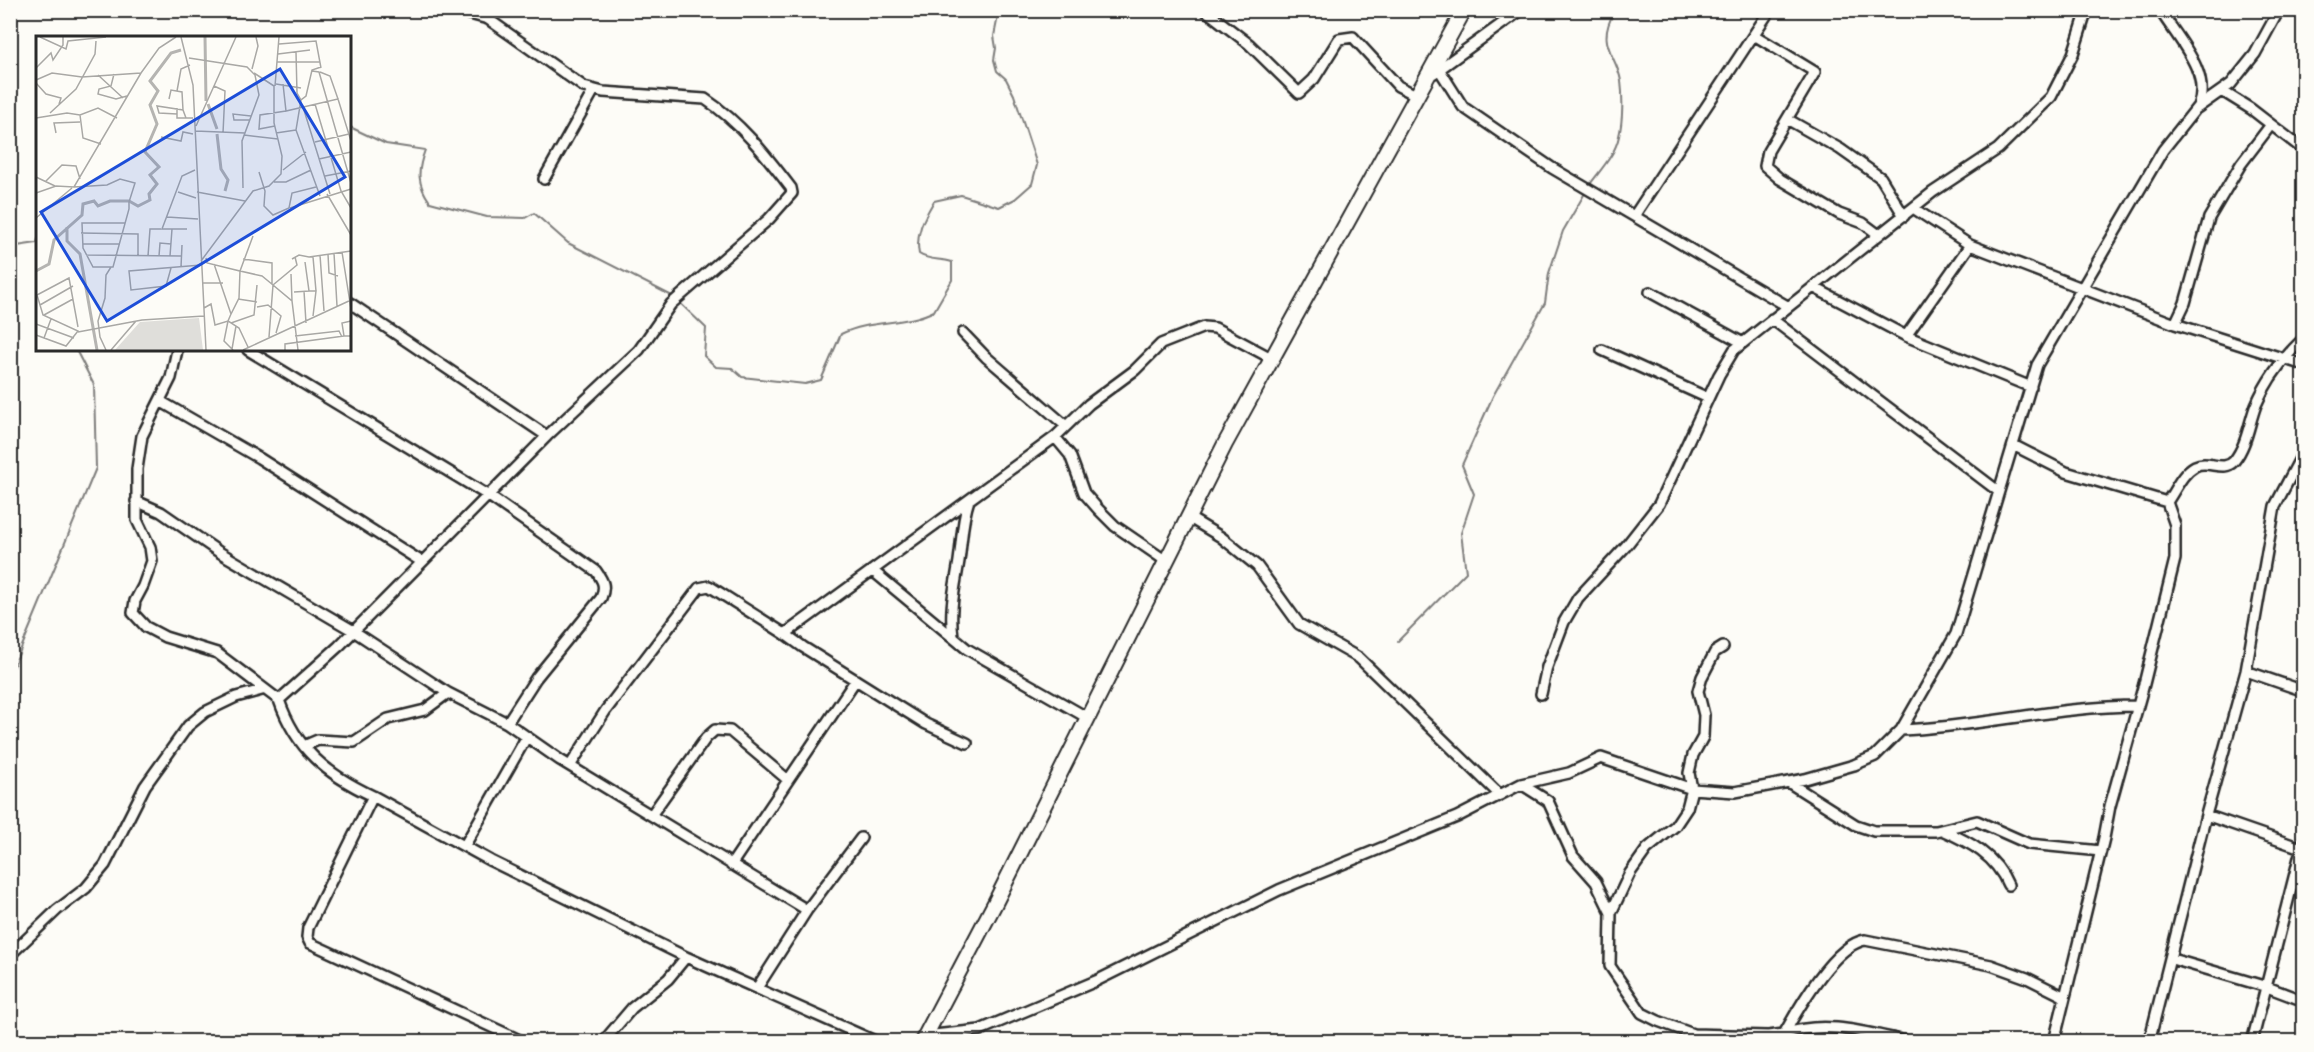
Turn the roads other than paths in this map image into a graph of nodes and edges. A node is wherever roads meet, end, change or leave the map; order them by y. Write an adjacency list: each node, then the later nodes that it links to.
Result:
1 (455, 10): 12 (street)
2 (1205, 10): 14 (street)
3 (1464, 10): 11 (main road)
4 (1521, 10): 10 (street)
5 (1770, 10): 9 (street)
6 (2087, 10): 20 (street)
7 (2160, 10): 15 (street)
8 (2279, 10): 13 (street)
9 (1754, 35): 16 (street); 21 (street)
10 (1439, 69): 11 (street); 21 (street)
11 (1425, 79): 14 (main road)
12 (594, 90): 19 (street); 46 (street)
13 (2222, 91): 15 (street); 17 (street)
14 (1416, 95): 39 (main road)
15 (2196, 109): 26 (street)
16 (1787, 119): 22 (street); 23 (street)
17 (2270, 126): 18 (street); 31 (street)
18 (2304, 150)
19 (544, 179)
20 (1913, 208): 22 (street); 24 (street)
21 (1634, 216): 29 (street)
22 (1904, 216): 23 (street)
23 (1879, 235): 25 (street)
24 (1970, 245): 26 (street); 33 (street)
25 (1813, 287): 29 (street); 33 (street)
26 (2082, 287): 31 (street); 42 (street)
27 (1650, 292): 35 (street)
28 (351, 304): 46 (street)
29 (1787, 306): 30 (street)
30 (1772, 319): 35 (street); 50 (street)
31 (2175, 324): 40 (street)
32 (963, 333): 45 (street)
33 (1906, 336): 42 (street)
34 (2304, 338): 40 (street)
35 (1743, 343): 43 (street)
36 (1602, 350): 43 (street)
37 (177, 351): 44 (street)
38 (250, 351): 51 (street)
39 (1271, 357): 45 (street); 55 (main road)
40 (2283, 360): 41 (street); 54 (street)
41 (2304, 365)
42 (2031, 387): 48 (street)
43 (1708, 398): 68 (street)
44 (160, 401): 53 (street); 57 (street)
45 (1066, 426): 47 (street)
46 (547, 436): 51 (street)
47 (1055, 437): 52 (street); 56 (street)
48 (2013, 445): 50 (street); 54 (street)
49 (2304, 451): 63 (street)
50 (1998, 491): 73 (street)
51 (489, 496): 57 (street); 72 (street)
52 (969, 500): 58 (street); 61 (street)
53 (136, 501): 59 (street); 65 (street)
54 (2167, 502): 70 (street)
55 (1188, 517): 56 (main road); 82 (street)
56 (1167, 561): 71 (main road)
57 (422, 562): 59 (street)
58 (873, 571): 60 (street); 61 (street)
59 (352, 630): 67 (street); 69 (street)
60 (785, 633): 64 (street); 77 (street)
61 (953, 636): 71 (street)
62 (1723, 647): 81 (street)
63 (2246, 671): 66 (street); 85 (street)
64 (855, 681): 75 (street); 78 (street)
65 (262, 690): 69 (street); 96 (street)
66 (2304, 691)
67 (448, 693): 72 (street); 76 (street)
68 (1541, 694)
69 (279, 700): 76 (street)
70 (2138, 706): 73 (street); 91 (street)
71 (1088, 718): 105 (main road)
72 (507, 723): 74 (street)
73 (1901, 730): 79 (street)
74 (526, 738): 77 (street); 89 (street)
75 (967, 743)
76 (304, 746): 83 (street)
77 (570, 766): 84 (street)
78 (788, 780): 84 (street); 92 (street)
79 (1788, 782): 81 (street); 86 (street)
80 (1521, 784): 81 (street); 82 (street); 95 (street)
81 (1692, 789): 95 (street)
82 (1500, 795): 103 (street)
83 (373, 796): 89 (street); 106 (street)
84 (652, 814): 92 (street)
85 (2206, 814): 90 (street); 98 (street)
86 (1942, 830): 91 (street); 93 (street)
87 (861, 838): 94 (street)
88 (2304, 838): 90 (street)
89 (465, 845): 97 (street)
90 (2302, 849): 99 (street)
91 (2101, 851): 101 (street)
92 (731, 865): 94 (street)
93 (2008, 885)
94 (807, 910): 100 (street)
95 (1611, 913): 104 (street)
96 (10, 955)
97 (686, 957): 100 (street); 107 (street)
98 (2172, 959): 99 (street); 112 (street)
99 (2267, 987): 102 (street); 113 (street)
100 (757, 988): 108 (street)
101 (2063, 996): 104 (street); 111 (street)
102 (2304, 1001)
103 (980, 1030): 105 (street); 109 (street)
104 (1784, 1034): 110 (street)
105 (924, 1038)
106 (524, 1041)
107 (603, 1041)
108 (876, 1041)
109 (976, 1041)
110 (1909, 1041)
111 (2054, 1041)
112 (2149, 1041)
113 (2252, 1041)

